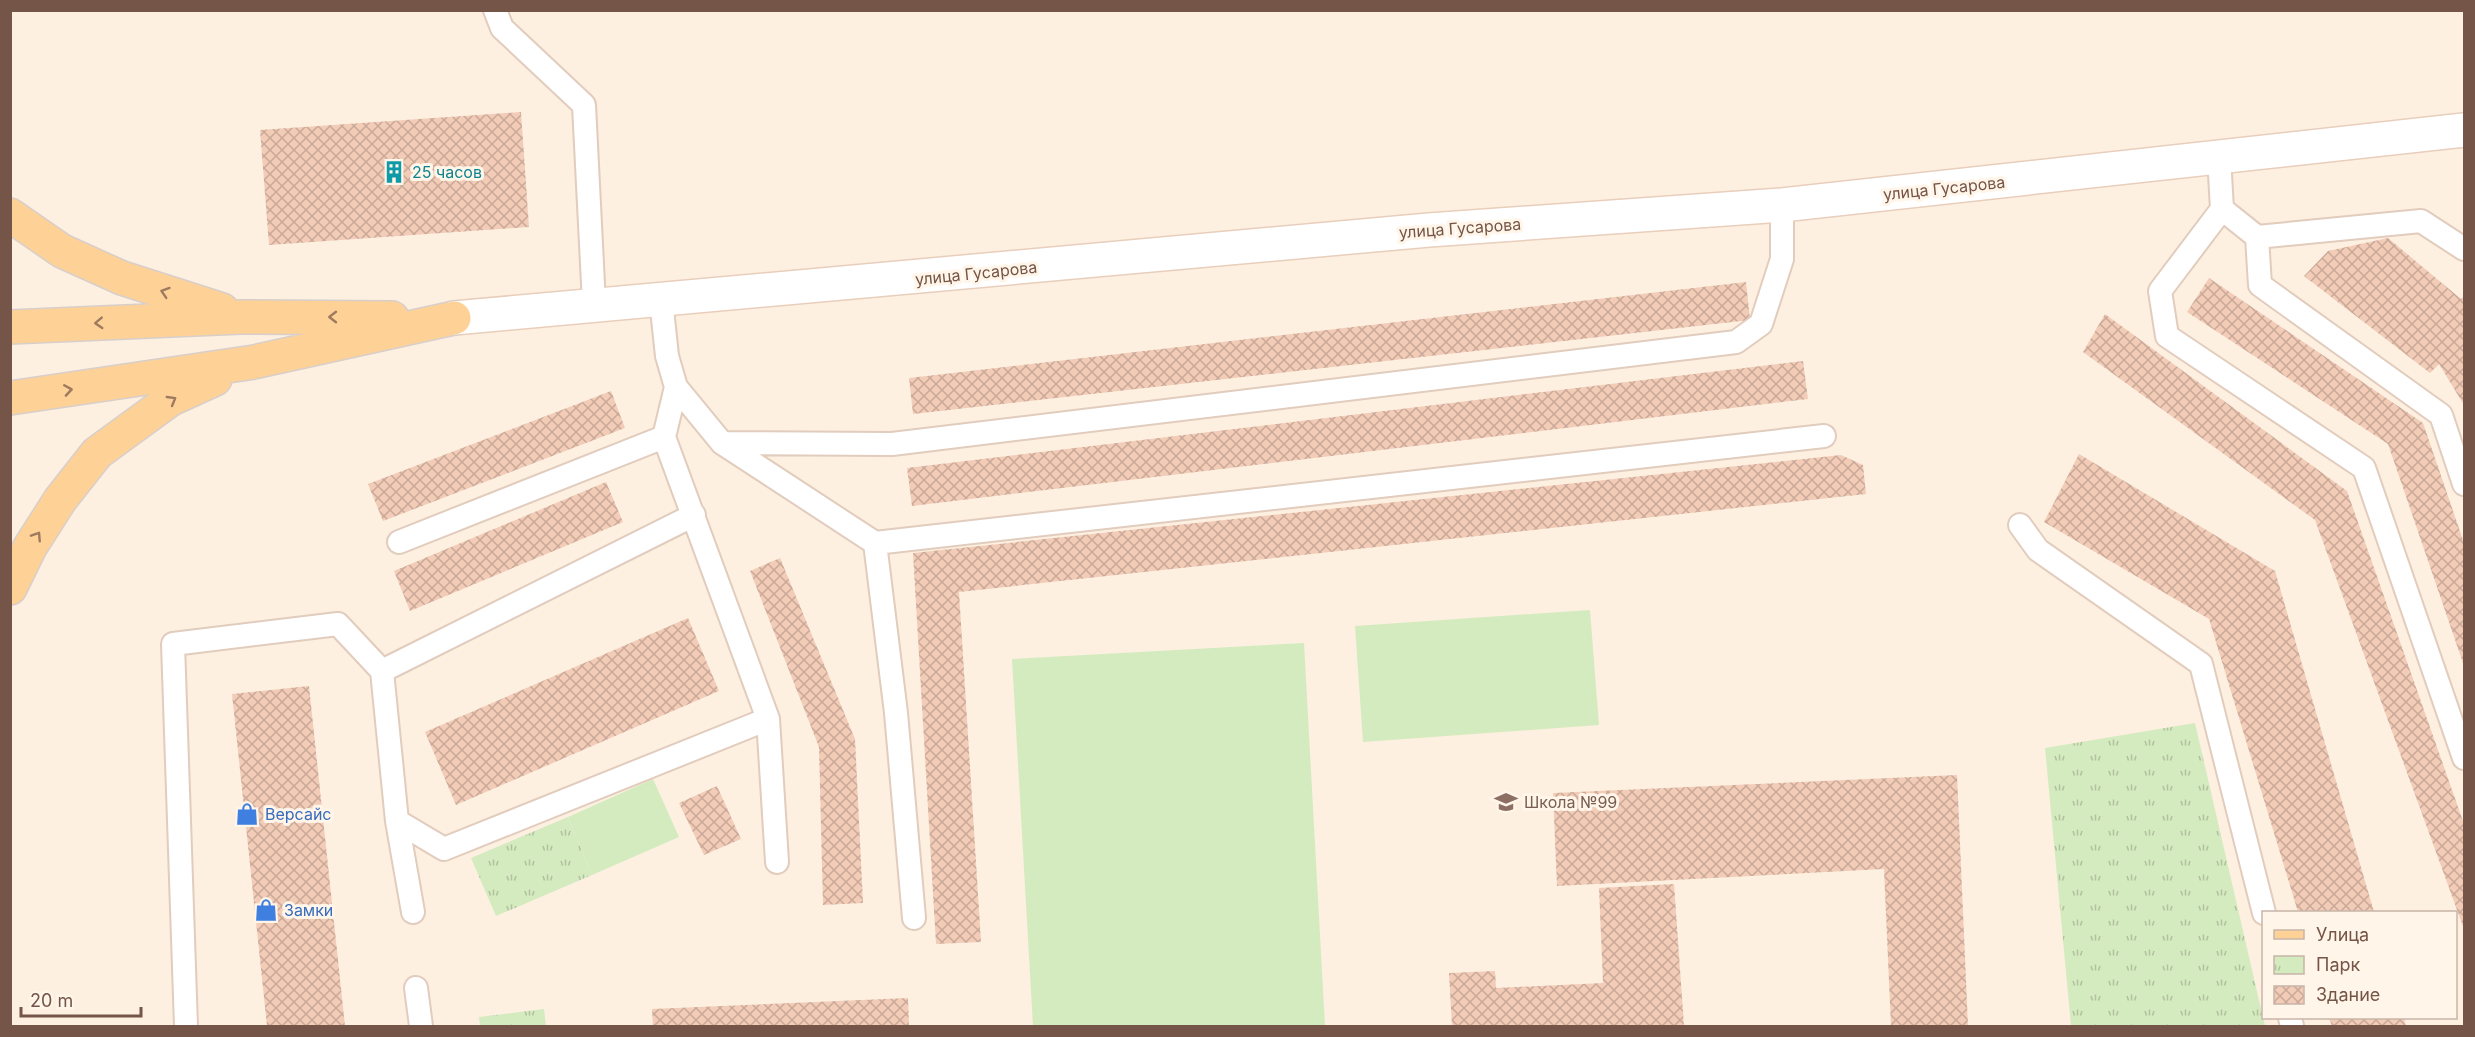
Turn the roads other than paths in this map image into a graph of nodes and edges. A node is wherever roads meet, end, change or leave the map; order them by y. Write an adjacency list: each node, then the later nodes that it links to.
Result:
1 (495, 10): 10 (lane)
2 (2464, 130): 3 (main road, улица Гусарова)
3 (2219, 158): 4 (main road, улица Гусарова); 5 (lane)
4 (1782, 205): 9 (main road, улица Гусарова); 19 (lane)
5 (2222, 208): 7 (lane); 28 (lane)
6 (10, 215): 11 (main road, one-way to 6)
7 (2257, 237): 8 (lane); 20 (lane)
8 (2464, 249)
9 (662, 300): 10 (main road, улица Гусарова); 15 (lane)
10 (594, 304): 12 (main road, улица Гусарова)
11 (241, 316): 12 (main road, one-way to 11); 13 (main road, one-way to 13)
12 (454, 318): 14 (main road)
13 (10, 327)
14 (254, 362): 16 (main road, one-way to 14); 25 (main road, one-way to 14)
15 (676, 387): 18 (lane); 19 (lane)
16 (10, 398)
17 (1824, 436): 24 (lane)
18 (664, 437): 21 (lane); 23 (lane)
19 (722, 443): 24 (lane)
20 (2464, 484)
21 (694, 515): 26 (lane); 27 (lane)
22 (2020, 525): 31 (lane)
23 (399, 542)
24 (875, 543): 33 (lane)
25 (10, 588)
26 (382, 671): 29 (lane); 35 (lane)
27 (768, 719): 29 (lane); 30 (lane)
28 (2464, 758)
29 (397, 822): 32 (lane)
30 (777, 862)
31 (2264, 911)
32 (413, 912)
33 (914, 918)
34 (416, 988): 36 (lane)
35 (186, 1026)
36 (421, 1026)

